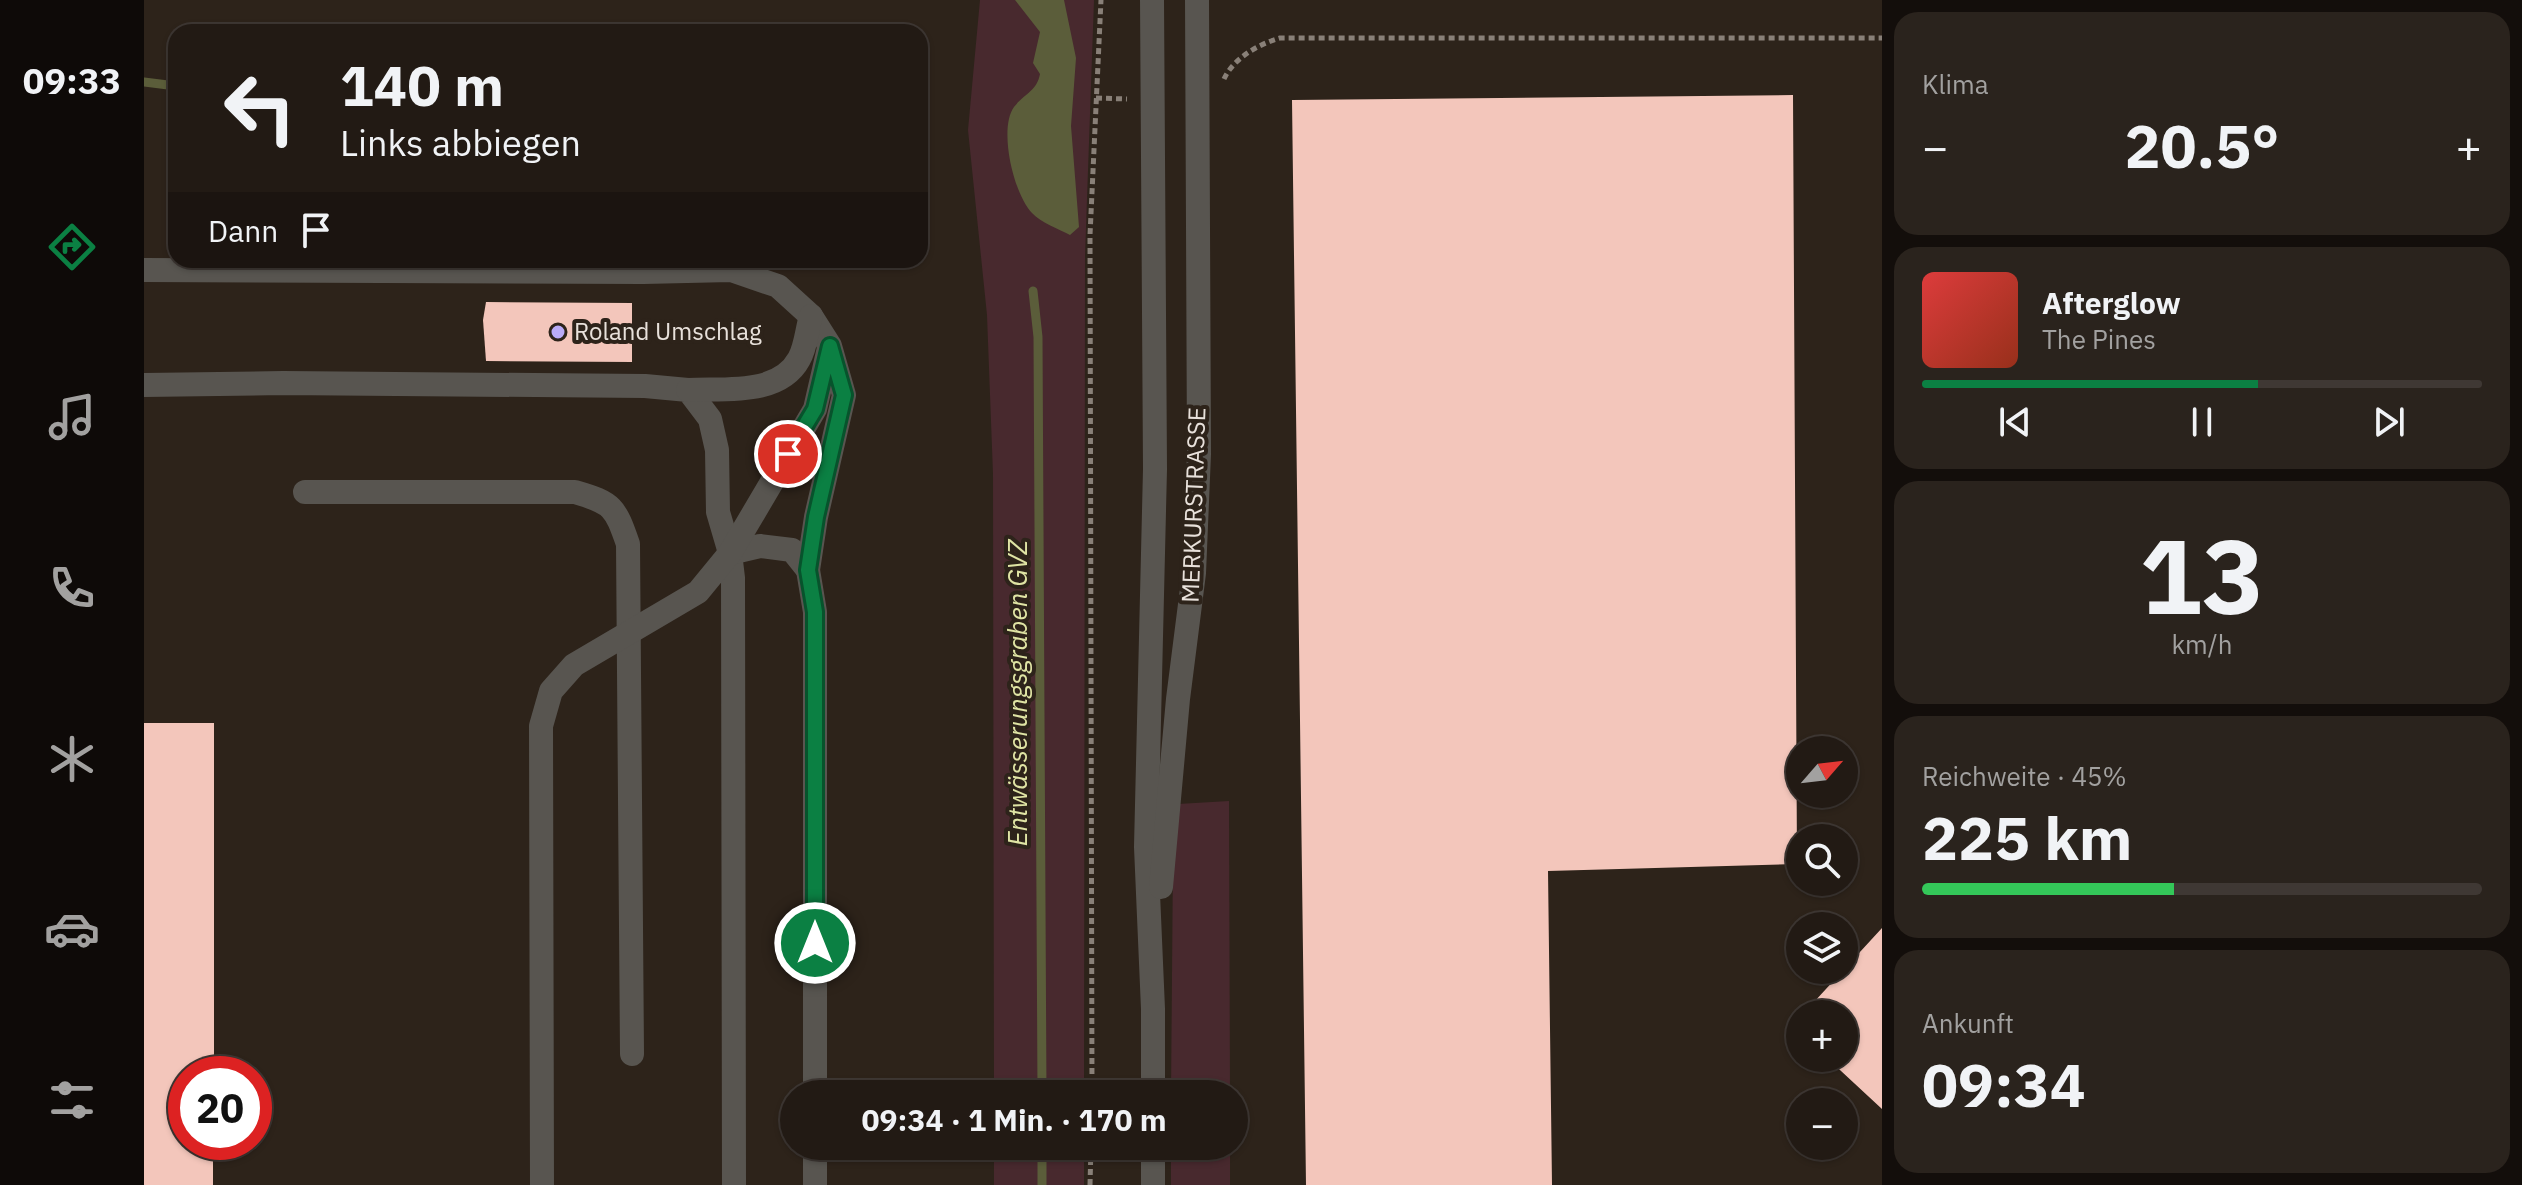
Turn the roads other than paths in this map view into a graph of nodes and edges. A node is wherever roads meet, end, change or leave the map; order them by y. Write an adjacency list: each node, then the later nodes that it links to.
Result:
1 (1152, 0): 12 (street, MERKURSTRASSE)
2 (1197, 0): 12 (street, MERKURSTRASSE)
3 (144, 270): 4 (street)
4 (811, 316): 5 (street); 7 (street)
5 (830, 346): 9 (street); 10 (street)
6 (144, 385): 7 (street)
7 (688, 390): 9 (street)
8 (305, 492): 11 (street)
9 (730, 553): 10 (street); 11 (street); 19 (street)
10 (808, 570): 14 (street)
11 (629, 633): 13 (street); 18 (street)
12 (1153, 1009): 15 (street, MERKURSTRASSE)
13 (632, 1054)
14 (815, 1080)
15 (1153, 1080)
16 (815, 1160): 20 (street)
17 (1153, 1160): 21 (street)
18 (542, 1185)
19 (734, 1185)
20 (815, 1185)
21 (1153, 1185)

